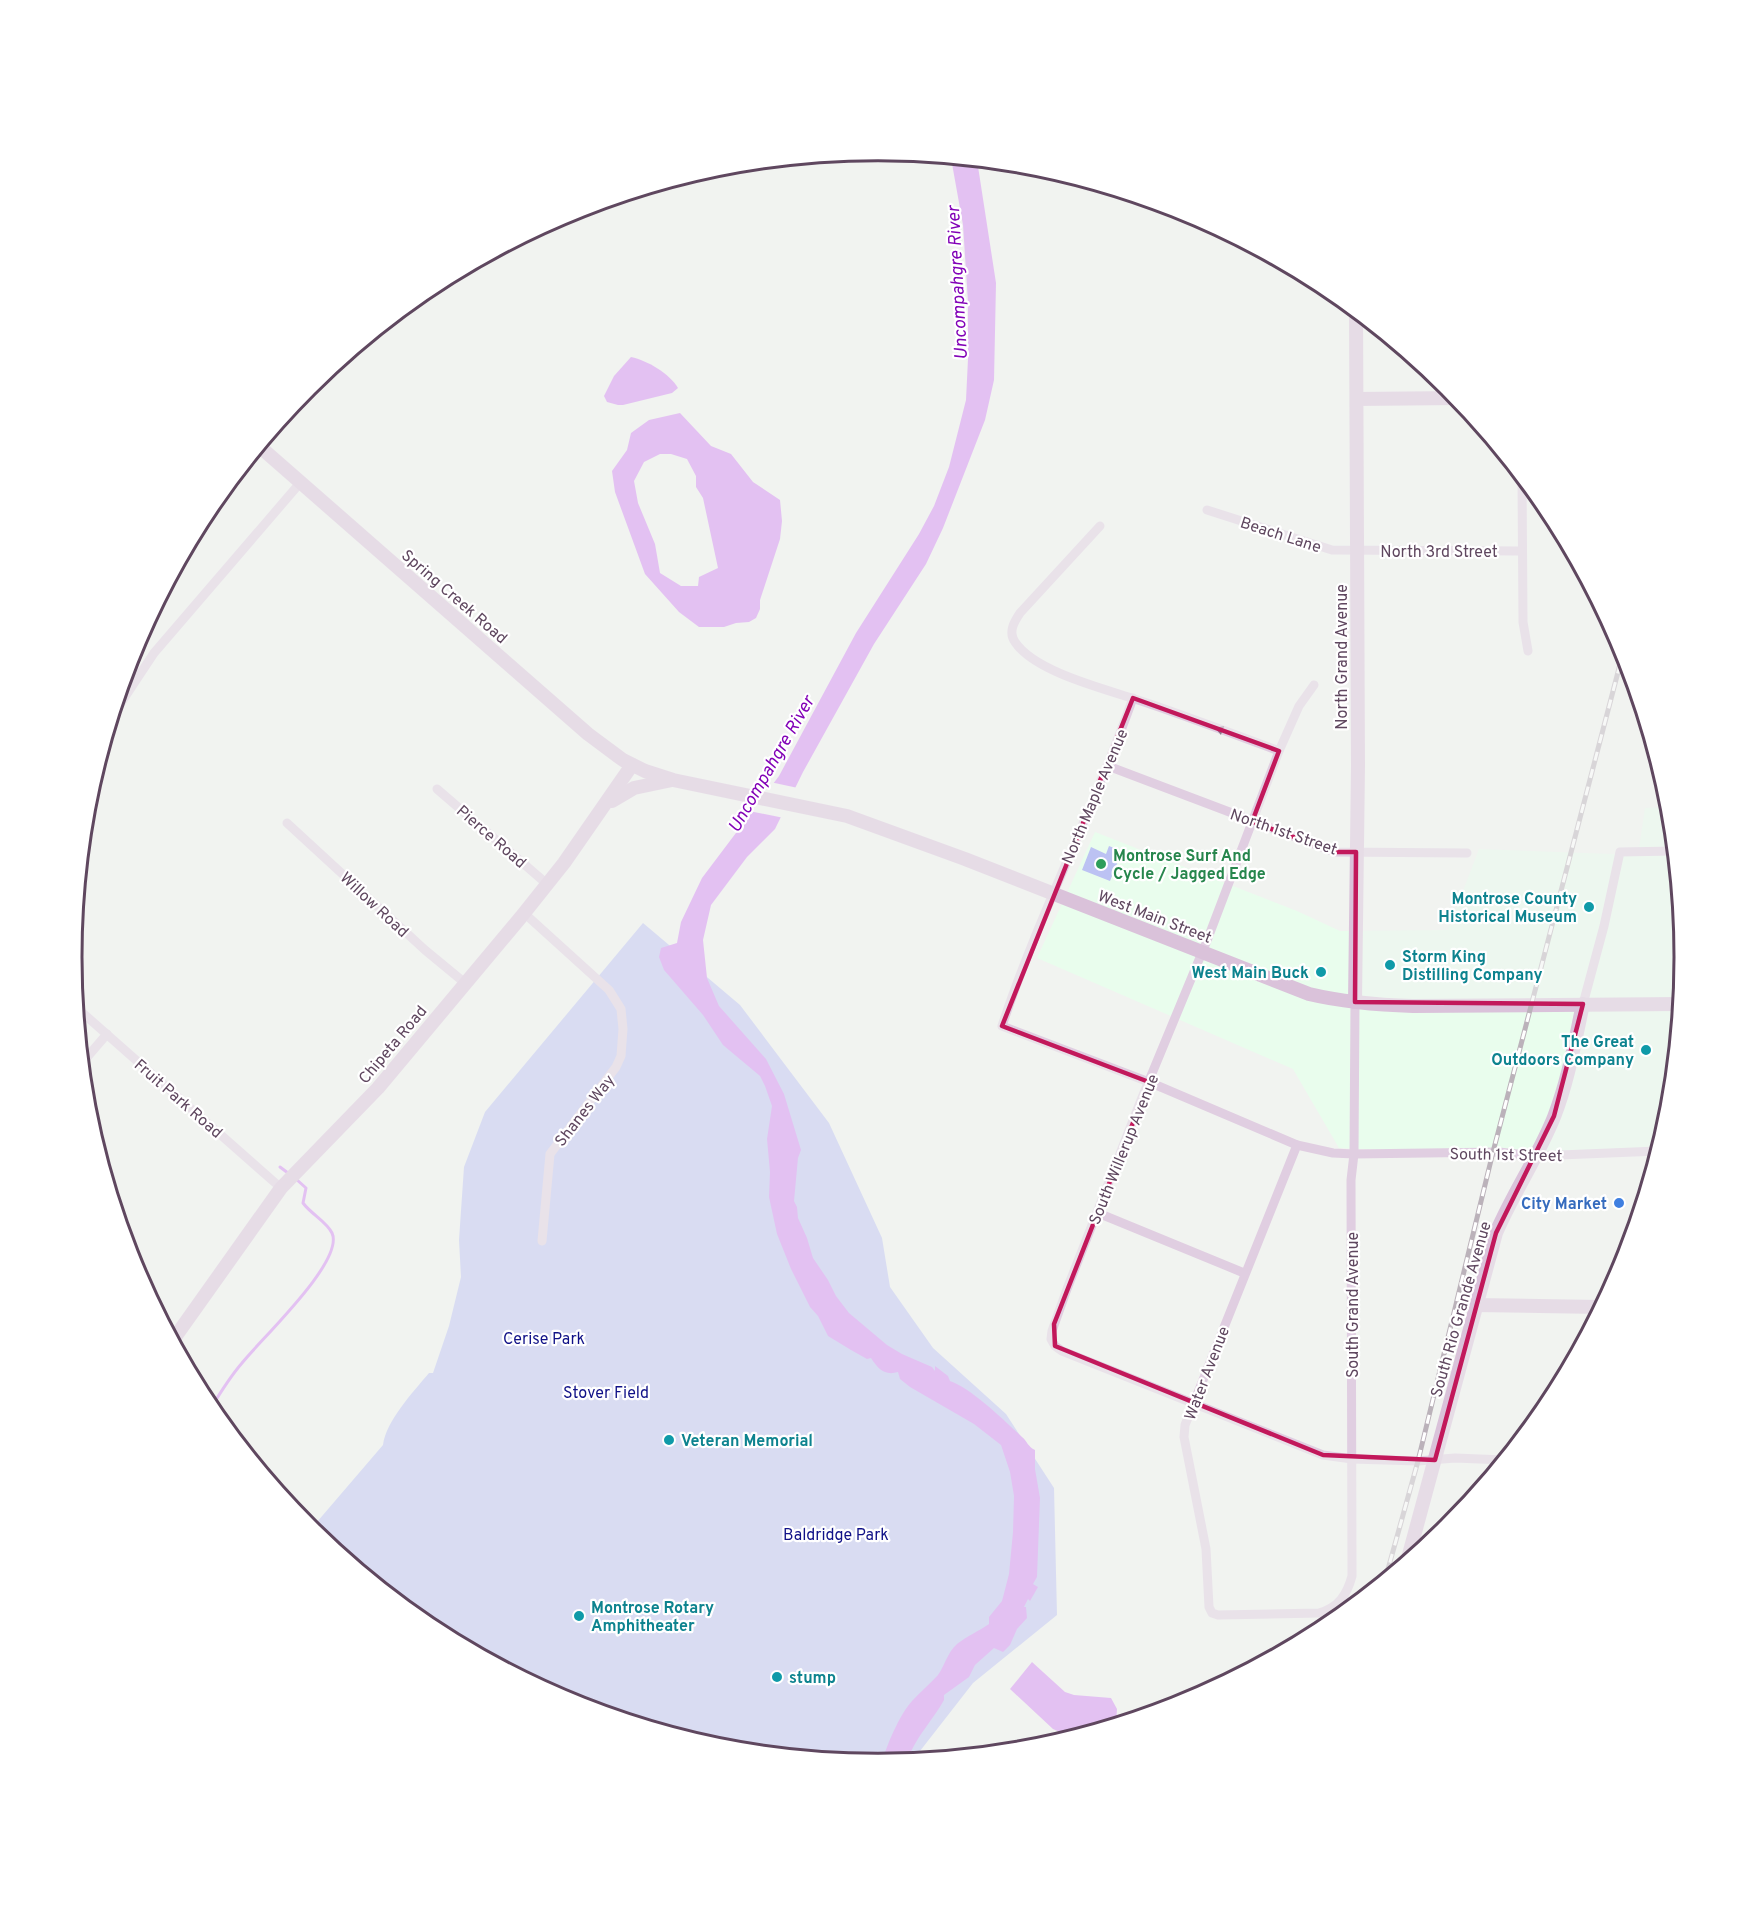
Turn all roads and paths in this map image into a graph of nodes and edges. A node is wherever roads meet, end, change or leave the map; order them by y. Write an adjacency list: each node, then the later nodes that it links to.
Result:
1 (1356, 320): 3 (street, North Grand Avenue)
2 (1445, 398): 3 (street)
3 (1357, 399): 9 (street, North Grand Avenue)
4 (264, 451): 5 (street, Spring Creek Road)
5 (300, 483): 13 (street); 16 (street, Spring Creek Road)
6 (1522, 489): 10 (street)
7 (1207, 510): 9 (street, Beach Lane)
8 (1100, 526): 14 (street)
9 (1357, 551): 10 (street, North 3rd Street); 24 (street, North Grand Avenue)
10 (1521, 551): 11 (street)
11 (1528, 651)
12 (1314, 685): 15 (street, South Willerup Avenue)
13 (128, 692)
14 (1133, 698): 15 (street, one-way to 14); 17 (street, North Maple Avenue)
15 (1279, 751): 21 (street, South Willerup Avenue)
16 (632, 765): 18 (street, West Main Street); 20 (street, Chipeta Road)
17 (1108, 766): 21 (street, North 1st Street); 27 (street, North Maple Avenue)
18 (673, 780): 20 (street); 27 (street, West Main Street)
19 (437, 789): 26 (street, Pierce Road)
20 (593, 819): 26 (street, Chipeta Road)
21 (1251, 822): 24 (street, North 1st Street); 29 (street, South Willerup Avenue)
22 (287, 824): 30 (street, Willow Road)
23 (1668, 851): 32 (street)
24 (1356, 852): 25 (street, North 1st Street); 31 (street, North Grand Avenue)
25 (1467, 853)
26 (548, 884): 28 (street, Chipeta Road)
27 (1053, 894): 29 (street, West Main Street); 35 (street, North Maple Avenue)
28 (524, 913): 30 (street, Chipeta Road); 45 (street, Shanes Way)
29 (1202, 952): 31 (street, West Main Street); 38 (street, South Willerup Avenue)
30 (465, 983): 43 (street, Chipeta Road)
31 (1355, 1002): 32 (street, West Main Street); 41 (street, South Grand Avenue)
32 (1583, 1004): 33 (street, West Main Street); 42 (street, South Rio Grande Avenue)
33 (1673, 1004)
34 (85, 1015): 36 (street, Fruit Park Road)
35 (1002, 1026): 38 (street, South 1st Street)
36 (107, 1034): 37 (street); 43 (street, Fruit Park Road)
37 (88, 1055)
38 (1149, 1082): 39 (street, South 1st Street); 44 (street, South Willerup Avenue)
39 (1297, 1145): 41 (street, South 1st Street); 46 (street, Water Avenue)
40 (1650, 1151): 42 (street, South 1st Street)
41 (1354, 1154): 42 (street, South 1st Street); 51 (street, South Grand Avenue)
42 (1535, 1156): 47 (street, South Rio Grande Avenue)
43 (281, 1188): 49 (street, Chipeta Road)
44 (1098, 1213): 46 (street); 50 (street, South Willerup Avenue)
45 (542, 1240)
46 (1244, 1273): 50 (street, Water Avenue)
47 (1476, 1305): 48 (street); 52 (street, South Rio Grande Avenue)
48 (1593, 1307)
49 (178, 1333)
50 (1194, 1404): 51 (street); 55 (street, Water Avenue)
51 (1352, 1459): 52 (street); 55 (street, South Grand Avenue)
52 (1435, 1460): 53 (street); 54 (street, South Rio Grande Avenue)
53 (1495, 1460)
54 (1411, 1548)
55 (1338, 1603)

